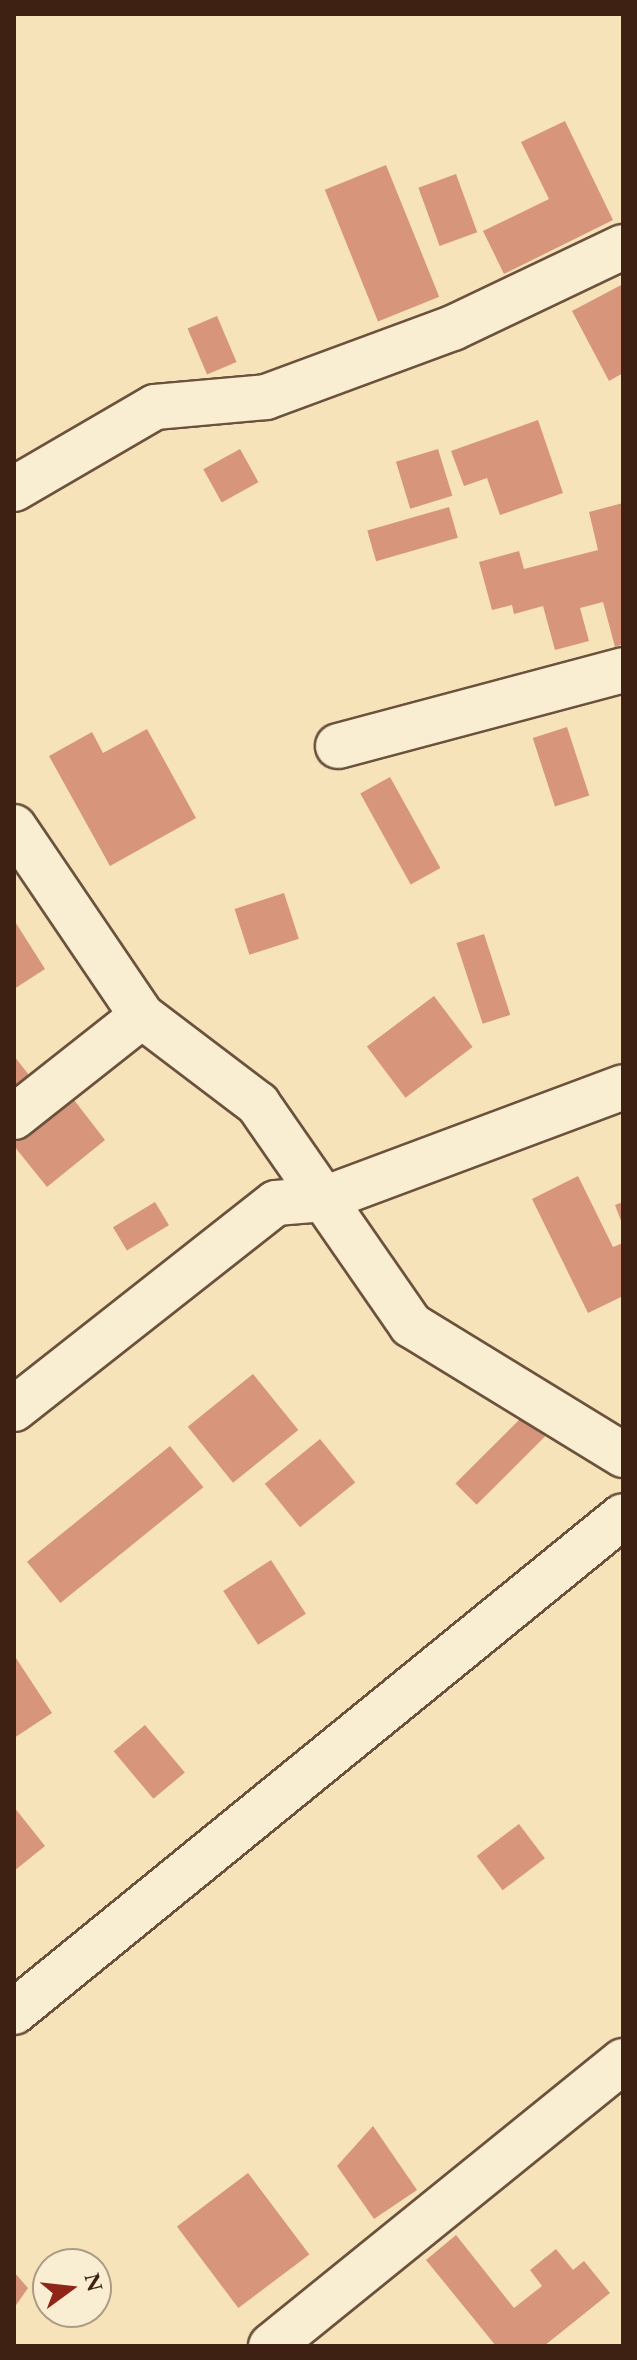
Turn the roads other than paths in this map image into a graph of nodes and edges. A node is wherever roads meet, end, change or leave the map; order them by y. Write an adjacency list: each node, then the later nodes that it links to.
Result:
1 (623, 247): 2 (street)
2 (14, 489)
3 (623, 670): 4 (street)
4 (338, 746)
5 (14, 827): 6 (street)
6 (142, 1016): 8 (street); 9 (street)
7 (623, 1087): 9 (street)
8 (14, 1117)
9 (324, 1199): 10 (street); 11 (street)
10 (14, 1409)
11 (623, 1455)
12 (623, 1516): 13 (street)
13 (14, 2012)
14 (623, 2061): 15 (street)
15 (271, 2346)

